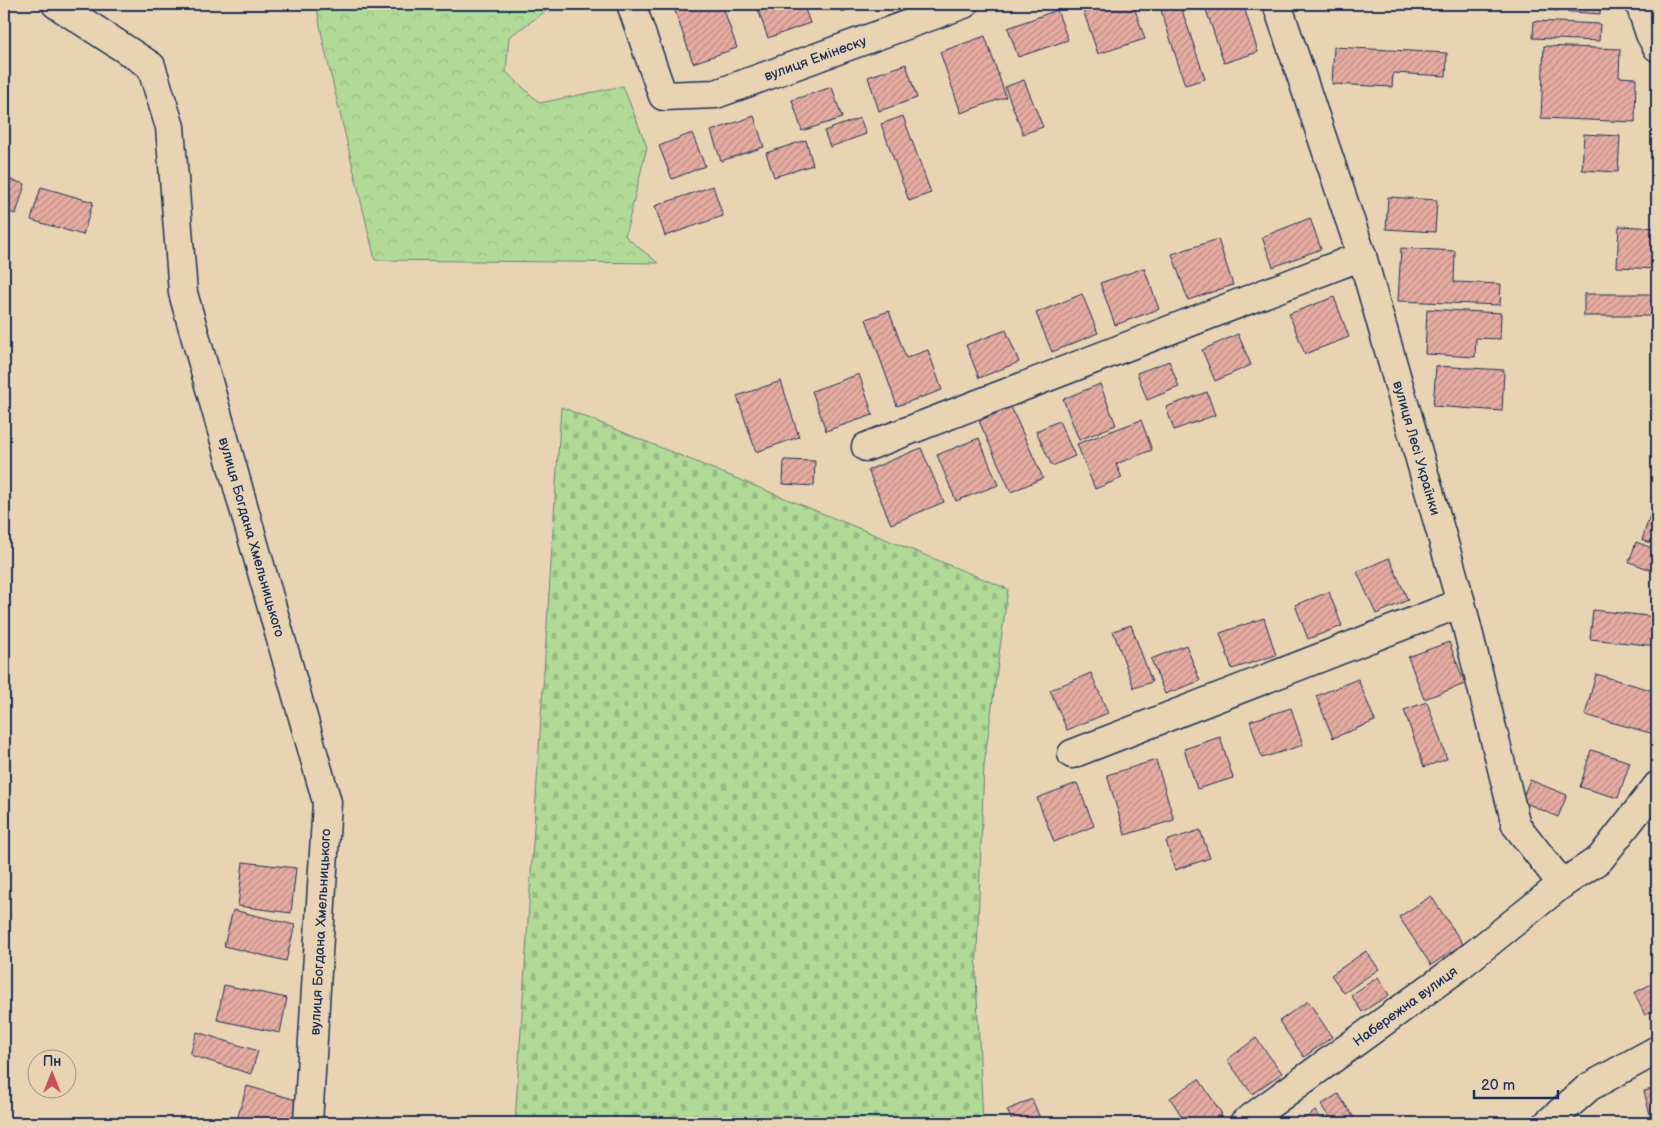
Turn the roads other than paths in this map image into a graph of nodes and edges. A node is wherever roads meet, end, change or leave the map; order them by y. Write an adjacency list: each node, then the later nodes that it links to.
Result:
1 (56, 4): 14 (street, вулиця Богдана Хмельницького)
2 (631, 4): 3 (street, вулиця Емінеску)
3 (964, 4)
4 (1277, 4): 7 (street, вулиця Лесі Українки)
5 (1640, 4): 6 (street)
6 (1657, 47)
7 (1362, 256): 8 (street); 9 (street, вулиця Лесі Українки)
8 (866, 447)
9 (1461, 603): 10 (street); 12 (street, вулиця Лесі Українки)
10 (1072, 754)
11 (1657, 786): 12 (street, Набережна вулиця)
12 (1562, 884): 15 (street, Набережна вулиця)
13 (1657, 1050): 16 (street)
14 (308, 1123)
15 (1244, 1123)
16 (1548, 1123)

